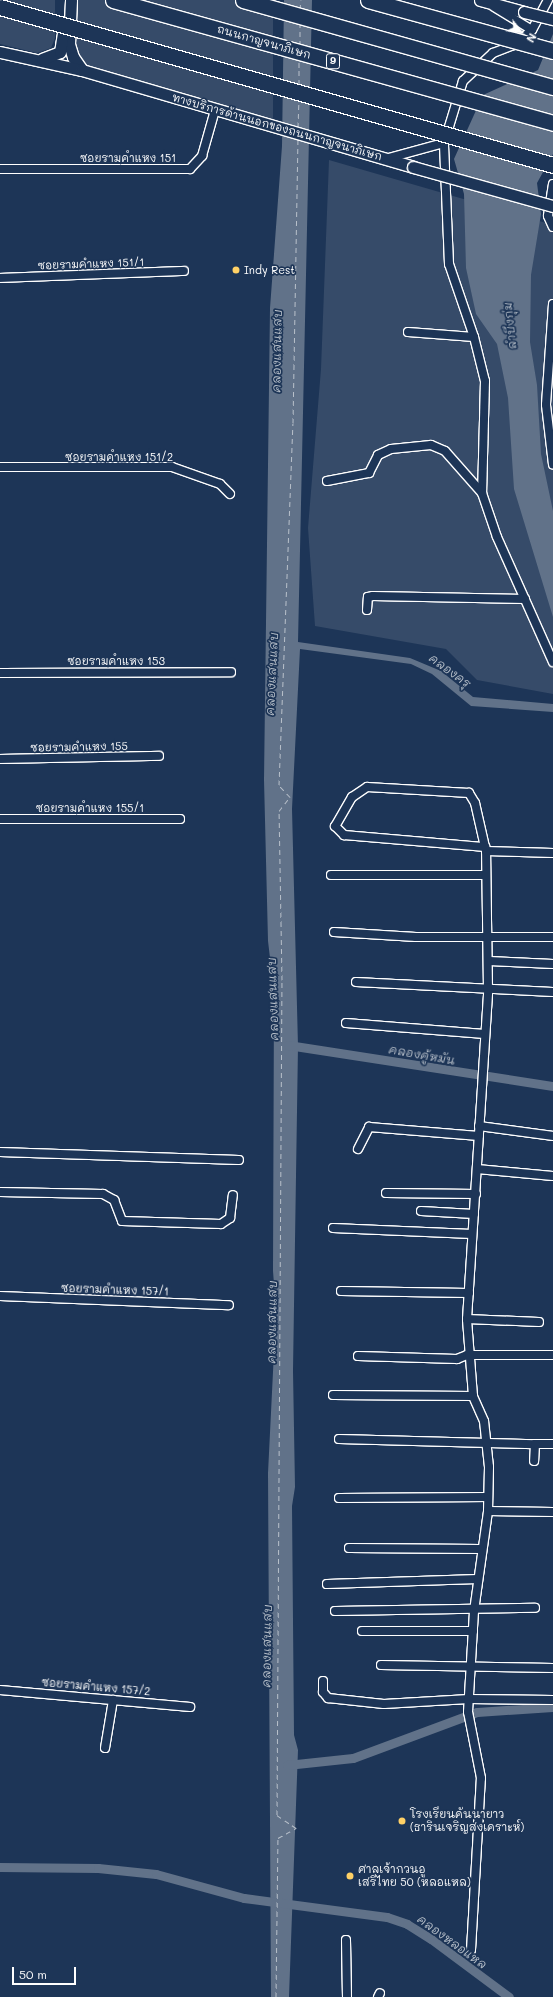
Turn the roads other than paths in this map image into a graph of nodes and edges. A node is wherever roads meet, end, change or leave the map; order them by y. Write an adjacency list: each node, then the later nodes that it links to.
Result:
1 (64, 0): 13 (main road)
2 (71, 0): 14 (main road)
3 (113, 0): 17 (highway, ถนนกาญจนาภิเษก / 9, bridge)
4 (243, 0): 15 (highway, bridge)
5 (368, 0): 11 (highway, bridge)
6 (548, 0): 10 (street)
7 (482, 1): 9 (main road, bridge); 10 (street)
8 (0, 7): 20 (highway, bridge)
9 (553, 19)
10 (532, 30): 18 (street)
11 (553, 51)
12 (0, 52): 13 (main road, ทางบริการด้านนอกของถนนกาญจนาภิเษก)
13 (42, 59): 14 (main road, ทางบริการด้านนอกของถนนกาญจนาภิเษก)
14 (82, 70): 16 (main road, ทางบริการด้านนอกของถนนกาญจนาภิเษก)
15 (553, 86)
16 (215, 110): 19 (main road, ทางบริการด้านนอกของถนนกาญจนาภิเษก); 21 (street, ซอยรามคำแหง 151)
17 (553, 123)
18 (444, 143): 19 (street); 29 (street)
19 (384, 159): 23 (main road, ทางบริการด้านนอกของถนนกาญจนาภิเษก, bridge)
20 (553, 165)
21 (0, 169)
22 (553, 184): 24 (street)
23 (553, 206)
24 (553, 227)
25 (184, 271): 26 (street, ซอยรามคำแหง 151/1)
26 (0, 278)
27 (553, 304): 30 (street)
28 (408, 332): 29 (street)
29 (474, 337): 33 (street)
30 (553, 465)
31 (0, 467): 34 (street, ซอยรามคำแหง 151/2)
32 (327, 481): 33 (street)
33 (482, 492): 35 (street)
34 (230, 494)
35 (525, 599): 36 (street); 37 (street)
36 (367, 610)
37 (553, 662)
38 (232, 672): 39 (street, ซอยรามคำแหง 153)
39 (0, 673)
40 (159, 756): 41 (street, ซอยรามคำแหง 155)
41 (0, 759)
42 (0, 819): 43 (street, ซอยรามคำแหง 155/1)
43 (180, 819)
44 (485, 849): 44 (street); 45 (street); 47 (street)
45 (553, 853)
46 (331, 875): 47 (street)
47 (486, 875): 49 (street)
48 (334, 932): 49 (street)
49 (489, 936): 50 (street); 51 (street)
50 (553, 937)
51 (489, 961): 52 (street); 54 (street)
52 (553, 964)
53 (356, 982): 54 (street)
54 (488, 990): 55 (street); 57 (street)
55 (553, 992)
56 (346, 1023): 57 (street)
57 (485, 1034): 58 (street)
58 (479, 1126): 59 (street); 60 (street)
59 (479, 1136): 61 (street); 64 (street)
60 (553, 1136)
61 (358, 1149)
62 (0, 1152): 63 (street)
63 (239, 1160)
64 (477, 1169): 65 (street); 68 (street)
65 (553, 1176)
66 (0, 1192): 69 (street)
67 (386, 1193): 68 (street)
68 (476, 1194): 71 (street)
69 (234, 1195)
70 (421, 1211): 71 (street)
71 (474, 1214): 73 (street)
72 (332, 1228): 73 (street)
73 (472, 1234): 75 (street)
74 (341, 1291): 75 (street)
75 (469, 1293): 78 (street)
76 (0, 1296): 77 (street, ซอยรามคำแหง 157/1)
77 (229, 1305)
78 (467, 1319): 79 (street); 80 (street)
79 (539, 1322)
80 (467, 1355): 81 (street); 82 (street); 84 (street)
81 (553, 1355)
82 (358, 1356)
83 (332, 1395): 84 (street)
84 (473, 1396): 86 (street)
85 (339, 1439): 86 (street)
86 (488, 1443): 87 (street); 90 (street)
87 (535, 1444): 88 (street); 89 (street)
88 (553, 1444)
89 (534, 1461)
90 (488, 1497): 91 (street); 92 (street)
91 (339, 1498)
92 (488, 1511): 93 (street); 95 (street)
93 (553, 1512)
94 (348, 1548): 95 (street)
95 (482, 1549): 96 (street)
96 (478, 1579): 97 (street); 100 (street)
97 (327, 1584)
98 (535, 1608): 100 (street)
99 (335, 1611): 100 (street)
100 (474, 1611): 102 (street)
101 (362, 1631): 102 (street)
102 (473, 1631): 104 (street)
103 (381, 1665): 104 (street)
104 (471, 1667): 105 (street); 108 (street)
105 (553, 1668)
106 (323, 1681): 108 (street)
107 (0, 1690): 109 (street, ซอยรามคำแหง 157/2)
108 (469, 1699): 110 (street); 114 (street)
109 (113, 1700): 111 (street, ซอยรามคำแหง 157/2); 112 (street)
110 (553, 1700)
111 (190, 1707)
112 (105, 1748)
113 (346, 1940): 115 (street)
114 (471, 1950)
115 (349, 1996)

